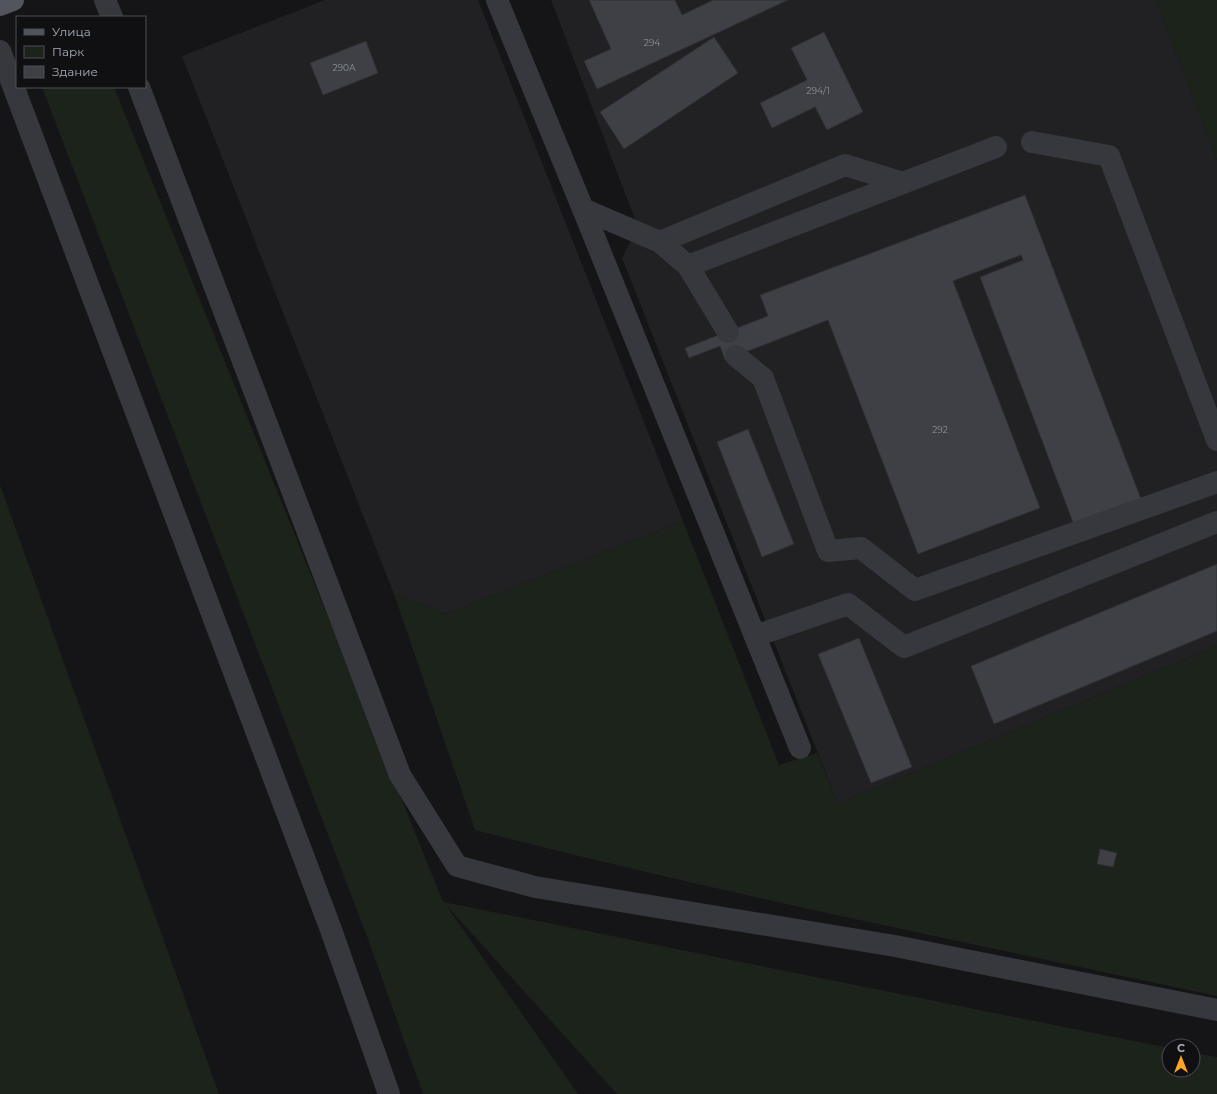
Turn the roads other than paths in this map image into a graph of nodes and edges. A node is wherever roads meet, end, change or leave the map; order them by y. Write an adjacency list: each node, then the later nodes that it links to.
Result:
1 (13, 0): 4 (main road)
2 (106, 0): 5 (street)
3 (497, 0): 11 (street)
4 (0, 5)
5 (112, 16)
6 (0, 51): 22 (street)
7 (139, 88): 21 (street)
8 (1032, 142): 16 (street)
9 (996, 147): 10 (street)
10 (903, 183): 12 (street); 13 (street)
11 (583, 209): 12 (street); 19 (street)
12 (660, 242): 13 (street)
13 (688, 266): 14 (street)
14 (728, 332)
15 (736, 356): 17 (street)
16 (1217, 440)
17 (1217, 482)
18 (1217, 522): 19 (street)
19 (755, 636): 20 (street)
20 (800, 748)
21 (1217, 1010)
22 (389, 1094)

